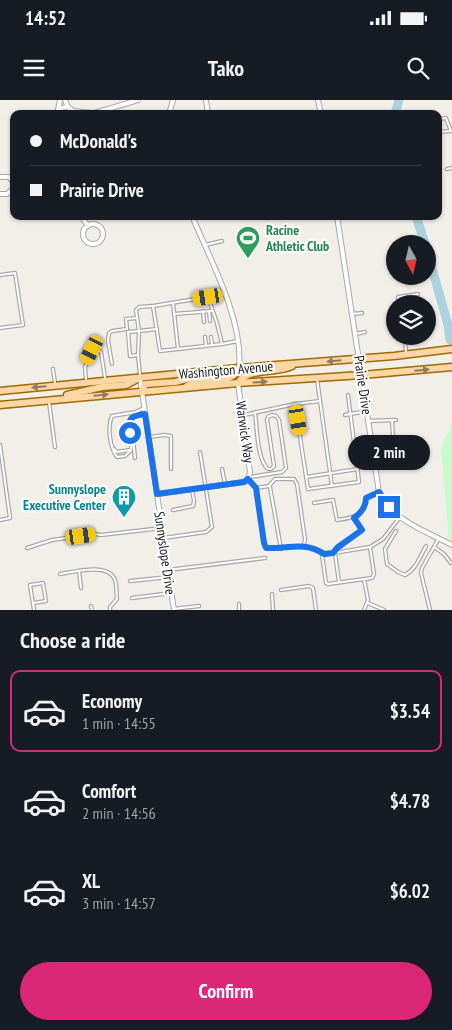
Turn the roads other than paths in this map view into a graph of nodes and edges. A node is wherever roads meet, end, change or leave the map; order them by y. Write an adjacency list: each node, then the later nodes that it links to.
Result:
1 (65, 100): 5 (street)
2 (138, 100): 8 (street)
3 (167, 101): 4 (street)
4 (172, 102)
5 (68, 107): 6 (street); 7 (street)
6 (61, 110)
7 (72, 110)
8 (102, 110)
9 (442, 119): 10 (lane)
10 (451, 131)
11 (452, 168): 12 (lane)
12 (447, 169)
13 (84, 220): 16 (street)
14 (194, 220): 18 (street)
15 (338, 220): 30 (street, Prairie Drive)
16 (88, 226): 16 (street)
17 (222, 241): 18 (lane)
18 (204, 245): 20 (street)
19 (0, 275): 34 (lane)
20 (225, 294): 23 (lane); 43 (street)
21 (418, 294): 22 (lane)
22 (411, 295)
23 (208, 297): 24 (lane); 27 (lane)
24 (173, 303): 25 (lane); 29 (lane)
25 (153, 306): 31 (lane); 36 (lane)
26 (203, 311): 27 (lane); 29 (lane); 33 (lane)
27 (211, 311): 32 (lane); 44 (lane)
28 (362, 312): 30 (lane)
29 (174, 314): 48 (lane)
30 (352, 314): 40 (street, Prairie Drive)
31 (136, 318): 35 (lane); 37 (lane)
32 (210, 321)
33 (204, 322)
34 (0, 328)
35 (127, 329): 38 (lane); 53 (lane)
36 (157, 329): 37 (lane); 48 (lane)
37 (139, 331): 38 (lane); 50 (lane)
38 (128, 332): 50 (lane)
39 (364, 332): 40 (lane)
40 (355, 334): 52 (street, Prairie Drive)
41 (205, 337): 47 (lane)
42 (211, 337): 45 (lane)
43 (238, 340): 44 (lane); 56 (street)
44 (222, 344): 45 (lane)
45 (212, 345): 47 (lane)
46 (406, 345): 51 (lane)
47 (206, 346): 48 (lane)
48 (178, 349)
49 (452, 349): 51 (main road, Washington Avenue)
50 (138, 355): 60 (lane)
51 (407, 355): 52 (main road, Washington Avenue)
52 (360, 358): 54 (main road, Washington Avenue, one-way to 54); 59 (street, Prairie Drive)
53 (112, 364)
54 (298, 364): 56 (main road, Washington Avenue); 64 (main road)
55 (452, 367): 59 (main road, Washington Avenue, one-way to 55)
56 (239, 368): 58 (main road, Washington Avenue); 66 (main road)
57 (53, 369): 65 (lane)
58 (215, 370): 60 (main road, Washington Avenue); 68 (main road)
59 (362, 375): 61 (main road, Washington Avenue); 77 (street, Prairie Drive)
60 (140, 378): 62 (main road, Washington Avenue); 68 (street, Sunnyslope Drive); 70 (main road)
61 (317, 378): 64 (main road, Washington Avenue, one-way to 61); 71 (lane)
62 (105, 381): 63 (main road, Washington Avenue); 63 (lane)
63 (87, 382): 65 (main road, Washington Avenue)
64 (238, 383): 66 (main road, Washington Avenue); 81 (street, Warwick Way)
65 (55, 385): 67 (main road, Washington Avenue, one-way to 67)
66 (184, 388): 68 (main road, Washington Avenue)
67 (0, 391)
68 (142, 392): 70 (main road, Washington Avenue, one-way to 68); 76 (street, Sunnyslope Drive)
69 (348, 395): 72 (lane)
70 (49, 400): 75 (main road, Washington Avenue); 90 (lane)
71 (320, 401): 73 (lane); 100 (lane)
72 (349, 403): 74 (lane); 80 (lane)
73 (295, 404): 78 (lane); 101 (lane)
74 (344, 404)
75 (0, 406)
76 (144, 408): 79 (street, Sunnyslope Drive); 91 (lane)
77 (367, 411): 80 (lane); 86 (street, Prairie Drive)
78 (255, 412): 81 (lane); 102 (lane)
79 (145, 414): 83 (lane); 87 (street, Sunnyslope Drive)
80 (350, 414): 82 (lane); 92 (lane)
81 (242, 415): 102 (street, Warwick Way)
82 (345, 415)
83 (131, 419): 93 (lane); 96 (lane)
84 (392, 420): 85 (lane); 86 (lane); 94 (lane)
85 (396, 420)
86 (368, 421): 89 (street, Prairie Drive)
87 (148, 437): 97 (lane); 110 (street, Sunnyslope Drive)
88 (0, 445): 115 (lane)
89 (371, 445): 92 (lane); 109 (street, Prairie Drive)
90 (55, 447)
91 (113, 447): 93 (lane); 93 (lane)
92 (355, 448): 99 (lane)
93 (131, 450)
94 (389, 451)
95 (200, 452): 106 (lane)
96 (135, 458)
97 (171, 469)
98 (222, 469): 103 (lane)
99 (358, 470): 100 (lane); 105 (lane)
100 (330, 473): 101 (lane); 105 (lane)
101 (306, 477): 105 (lane)
102 (249, 478): 103 (street); 107 (lane)
103 (225, 484): 106 (street)
104 (269, 486): 107 (lane); 123 (lane); 128 (lane)
105 (332, 486)
106 (206, 487): 108 (street); 118 (lane)
107 (256, 488): 128 (lane)
108 (192, 489): 110 (street); 112 (lane)
109 (379, 492): 113 (street, Prairie Drive); 114 (lane)
110 (157, 494): 116 (street, Sunnyslope Drive)
111 (314, 503): 114 (lane)
112 (173, 510)
113 (400, 517): 119 (street, Prairie Drive); 120 (lane)
114 (354, 518): 129 (lane)
115 (0, 520)
116 (162, 528): 118 (street, Sunnyslope Drive); 127 (lane)
117 (396, 531): 121 (lane)
118 (163, 538): 133 (street, Sunnyslope Drive)
119 (439, 538): 122 (street, Prairie Drive); 126 (lane)
120 (383, 539): 121 (lane); 125 (lane)
121 (388, 544): 124 (lane)
122 (452, 545)
123 (304, 546): 128 (lane); 130 (lane)
124 (426, 546)
125 (370, 547): 129 (lane); 137 (lane)
126 (434, 547): 132 (lane); 159 (lane)
127 (27, 548)
128 (281, 549)
129 (334, 552): 130 (lane); 139 (lane)
130 (324, 554): 139 (lane)
131 (266, 558): 133 (lane)
132 (452, 563)
133 (168, 570): 136 (street, Sunnyslope Drive)
134 (79, 571): 135 (lane); 140 (lane); 152 (lane)
135 (60, 574)
136 (169, 577): 138 (lane); 142 (street, Sunnyslope Drive)
137 (364, 579): 139 (lane); 145 (lane)
138 (130, 581)
139 (339, 582)
140 (81, 588)
141 (281, 590): 156 (lane)
142 (171, 593): 144 (lane); 153 (street, Sunnyslope Drive)
143 (272, 594): 155 (lane)
144 (132, 598)
145 (367, 602): 157 (lane); 158 (lane)
146 (33, 603): 146 (lane); 150 (lane)
147 (239, 604): 154 (lane)
148 (91, 606): 151 (lane)
149 (200, 606): 153 (lane)
150 (34, 610)
151 (92, 610)
152 (110, 610)
153 (173, 610)
154 (239, 610)
155 (273, 610)
156 (316, 610)
157 (364, 610)
158 (384, 610)
159 (430, 610)

